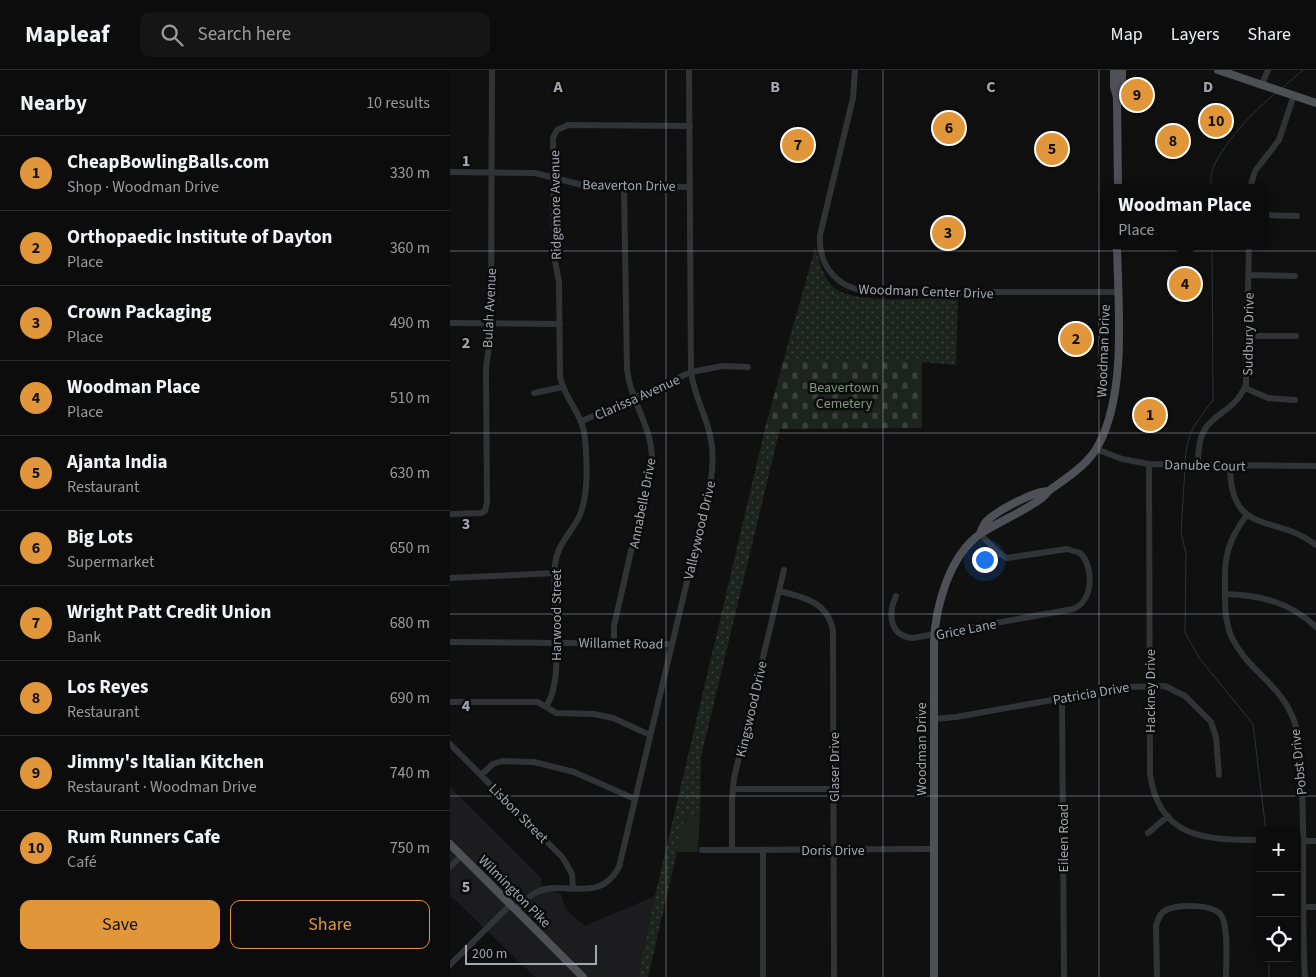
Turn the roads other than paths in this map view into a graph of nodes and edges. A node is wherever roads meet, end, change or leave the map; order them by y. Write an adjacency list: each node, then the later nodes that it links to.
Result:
1 (492, 70): 13 (street, Bulah Avenue)
2 (689, 70): 12 (street, Valleywood Drive)
3 (855, 70): 26 (street, Woodman Center Drive)
4 (1114, 70): 10 (main road)
5 (1122, 70): 10 (main road)
6 (1218, 70): 8 (main road)
7 (1268, 70): 8 (street)
8 (1262, 84): 9 (main road)
9 (1291, 95): 11 (main road); 17 (street)
10 (1117, 97): 16 (main road)
11 (1316, 103)
12 (690, 126): 15 (street, Ridgemore Avenue); 19 (street, Valleywood Drive)
13 (492, 171): 14 (street, Beaverton Drive); 15 (street, Beaverton Drive); 28 (street, Bulah Avenue)
14 (450, 172)
15 (553, 177): 18 (street, Beaverton Drive); 29 (street, Ridgemore Avenue)
16 (1118, 184)
17 (1251, 184)
18 (624, 186): 19 (street, Beaverton Drive); 37 (street, Annabelle Drive)
19 (690, 186): 33 (street, Valleywood Drive)
20 (1269, 215): 21 (street)
21 (1297, 216)
22 (1117, 249): 26 (main road, Woodman Drive)
23 (1249, 249): 24 (street, Sudbury Drive)
24 (1249, 275): 25 (street); 30 (street, Sudbury Drive)
25 (1295, 276)
26 (1118, 292): 40 (main road, Woodman Drive)
27 (450, 323): 28 (street)
28 (491, 324): 29 (street); 45 (street, Bulah Avenue)
29 (560, 324): 34 (street, Harwood Street)
30 (1248, 336): 31 (street); 35 (street, Sudbury Drive)
31 (1296, 336)
32 (748, 366): 33 (street, Clarissa Avenue)
33 (691, 372): 37 (street, Clarissa Avenue); 60 (street, Valleywood Drive)
34 (563, 387): 36 (street); 39 (street, Harwood Street)
35 (1245, 388): 38 (street); 42 (street, Sudbury Drive)
36 (534, 393)
37 (636, 398): 39 (street, Clarissa Avenue); 59 (street, Annabelle Drive)
38 (1295, 400)
39 (582, 421): 50 (street, Harwood Street)
40 (1096, 449): 41 (street, Danube Court); 47 (main road, Woodman Drive)
41 (1149, 464): 42 (street, Danube Court); 61 (street, Hackney Drive)
42 (1198, 464): 43 (street, Danube Court)
43 (1230, 466): 44 (street, Danube Court); 46 (street)
44 (1316, 466)
45 (450, 514)
46 (1247, 516): 48 (street); 53 (street, Pobst Drive)
47 (980, 534): 56 (main road, Woodman Drive); 56 (street, Grice Lane)
48 (1316, 545)
49 (784, 570): 52 (street, Kingswood Drive)
50 (555, 573): 51 (street); 58 (street, Harwood Street)
51 (450, 578)
52 (779, 591): 70 (street, Kingswood Drive); 71 (street, Glaser Drive)
53 (1225, 594): 55 (street); 74 (street, Pobst Drive)
54 (896, 596): 56 (street, Grice Lane)
55 (1316, 628)
56 (934, 635): 65 (main road, Woodman Drive)
57 (450, 642): 58 (street, Willamet Road)
58 (556, 642): 59 (street, Willamet Road); 64 (street, Harwood Street)
59 (614, 642): 60 (street, Willamet Road)
60 (672, 644): 66 (street, Valleywood Drive)
61 (1150, 685): 62 (street, Patricia Drive); 69 (street, Patricia Drive); 73 (street, Hackney Drive)
62 (1062, 698): 65 (street, Patricia Drive); 96 (street, Eileen Road)
63 (450, 702): 64 (street)
64 (546, 706): 66 (street)
65 (934, 719): 81 (main road, Woodman Drive)
66 (650, 735): 72 (street, Valleywood Drive)
67 (450, 744): 68 (street, Lisbon Street)
68 (481, 775): 72 (street); 87 (street, Lisbon Street)
69 (1219, 775)
70 (733, 789): 71 (street); 83 (street, Kingswood Drive)
71 (834, 789): 80 (street, Glaser Drive)
72 (635, 799): 87 (street, Valleywood Drive)
73 (1168, 816): 75 (street); 76 (street, Hackney Drive)
74 (1301, 827)
75 (1148, 832)
76 (1256, 840)
77 (1301, 841): 78 (street); 89 (street, Pobst Drive)
78 (1316, 841)
79 (450, 844): 85 (main road, Wilmington Pike)
80 (834, 849): 81 (street, Doris Drive); 84 (street, Doris Drive); 94 (street, Glaser Drive)
81 (934, 849): 95 (main road, Woodman Drive)
82 (702, 850): 83 (street, Doris Drive)
83 (732, 850): 84 (street, Doris Drive)
84 (763, 850): 93 (street)
85 (462, 855): 86 (street); 88 (main road, Wilmington Pike)
86 (450, 867)
87 (573, 889): 88 (street, Valleywood Drive)
88 (513, 907): 91 (street, Valleywood Drive); 92 (main road, Wilmington Pike)
89 (1303, 907): 90 (street); 99 (street, Pobst Drive)
90 (1316, 908)
91 (450, 965)
92 (583, 977)
93 (763, 977)
94 (834, 977)
95 (934, 977)
96 (1064, 977)
97 (1157, 977): 98 (street)
98 (1226, 977)
99 (1305, 977)

